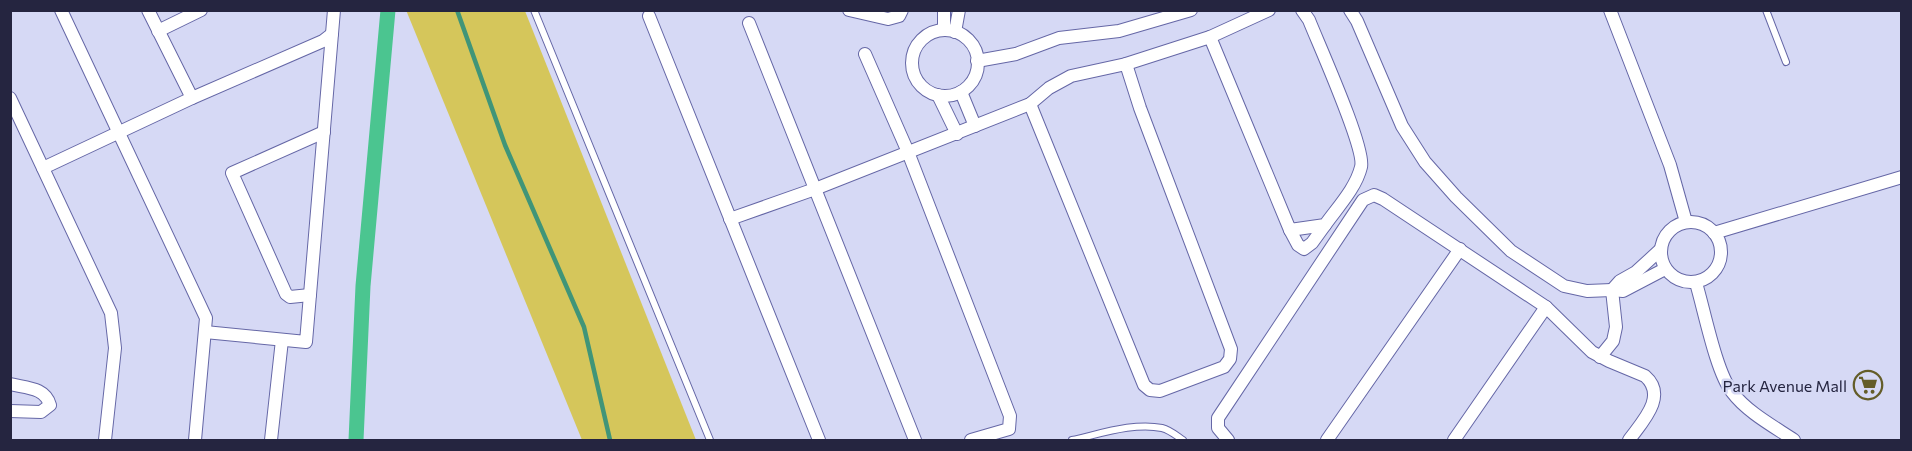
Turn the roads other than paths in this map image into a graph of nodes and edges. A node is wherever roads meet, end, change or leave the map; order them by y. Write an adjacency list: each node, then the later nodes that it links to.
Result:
1 (62, 10): 32 (street)
2 (148, 10): 18 (street)
3 (201, 10): 18 (street)
4 (334, 10): 20 (street)
5 (534, 10): 59 (lane)
6 (849, 10): 7 (street)
7 (902, 10)
8 (944, 10): 19 (street)
9 (959, 10): 19 (street)
10 (1191, 10): 23 (street)
11 (1269, 10): 21 (street)
12 (1302, 10): 41 (street)
13 (1610, 10): 40 (street)
14 (1766, 10): 24 (lane)
15 (1354, 14): 48 (street)
16 (649, 16): 39 (street)
17 (748, 22): 38 (street)
18 (158, 31): 28 (street)
19 (950, 31): 23 (street); 27 (street)
20 (332, 34): 28 (street); 33 (street)
21 (1210, 37): 25 (street); 42 (street)
22 (865, 54): 35 (street)
23 (977, 61): 26 (street)
24 (1786, 62)
25 (1126, 64): 30 (street); 30 (street)
26 (961, 92): 27 (street); 31 (street)
27 (938, 95): 34 (street)
28 (192, 98): 32 (street)
29 (10, 99): 36 (street)
30 (1030, 104): 31 (street)
31 (975, 126): 34 (street)
32 (120, 132): 36 (street); 51 (street)
33 (324, 132): 49 (street); 49 (street)
34 (957, 134): 35 (street)
35 (908, 152): 38 (street); 62 (street)
36 (43, 168): 56 (street)
37 (1902, 177): 43 (street)
38 (815, 189): 39 (street); 61 (street)
39 (730, 219): 60 (street)
40 (1686, 222): 43 (street); 45 (street)
41 (1325, 225): 42 (street); 42 (street)
42 (1290, 230)
43 (1714, 233): 47 (street)
44 (1460, 249): 50 (street); 65 (street); 66 (street)
45 (1660, 250): 46 (street); 48 (street)
46 (1665, 269): 47 (street); 48 (street)
47 (1696, 283): 69 (street)
48 (1611, 290): 53 (street)
49 (310, 295): 52 (street)
50 (1545, 307): 53 (street); 67 (street)
51 (205, 332): 52 (street); 57 (street)
52 (282, 340): 58 (street)
53 (1600, 357): 68 (street)
54 (10, 384): 55 (street)
55 (10, 411)
56 (105, 441)
57 (195, 441)
58 (271, 441)
59 (710, 441)
60 (819, 441)
61 (915, 441)
62 (971, 441)
63 (1072, 441): 64 (lane)
64 (1183, 441)
65 (1228, 441)
66 (1327, 441)
67 (1454, 441)
68 (1629, 441)
69 (1794, 441)

